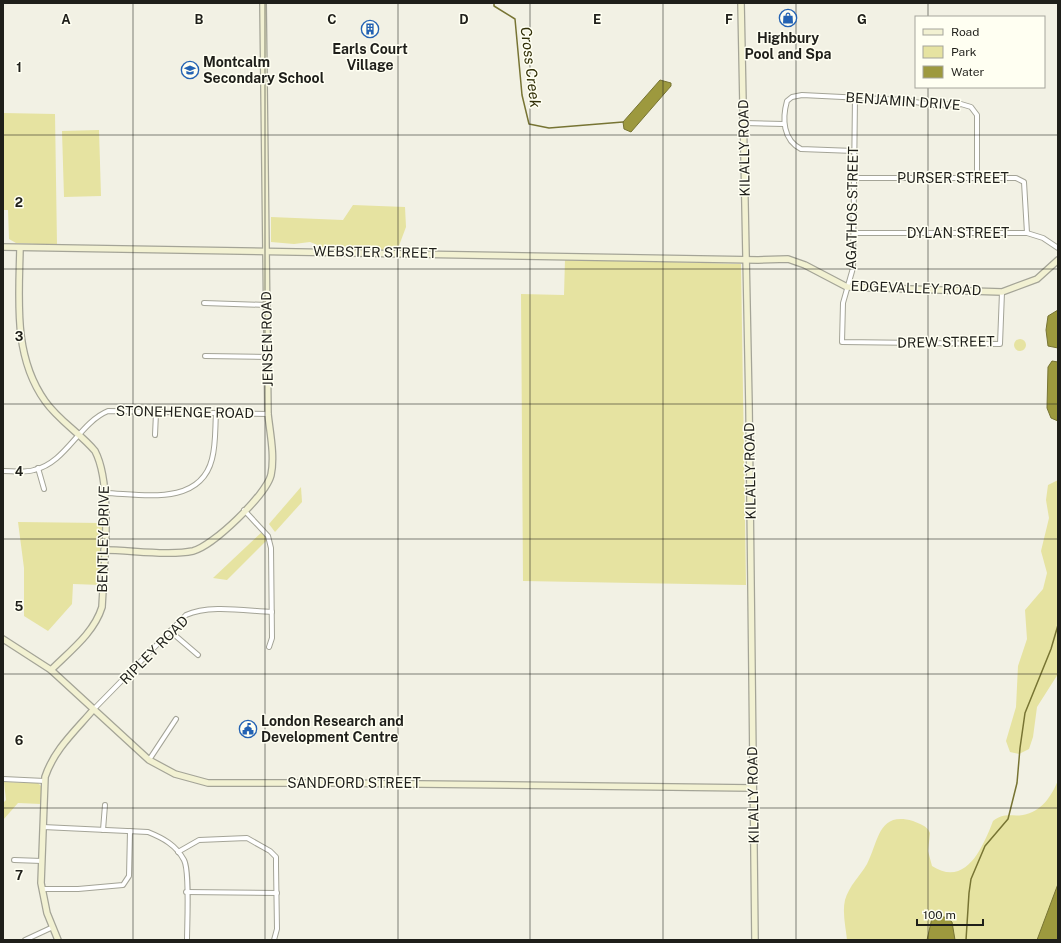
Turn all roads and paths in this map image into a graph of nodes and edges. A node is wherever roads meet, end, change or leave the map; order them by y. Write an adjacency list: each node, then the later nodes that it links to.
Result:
1 (263, 3): 14 (street, JENSEN ROAD)
2 (741, 3): 4 (street, KILALLY ROAD)
3 (855, 97): 5 (street, BENJAMIN DRIVE); 6 (street, AGATHOS STREET); 8 (street, BENJAMIN DRIVE)
4 (744, 123): 5 (street); 15 (street, KILALLY ROAD)
5 (784, 124): 6 (street, BENJAMIN DRIVE)
6 (854, 151): 7 (street, AGATHOS STREET)
7 (854, 178): 8 (street, PURSER STREET); 9 (street, AGATHOS STREET)
8 (977, 178): 10 (street, PURSER STREET)
9 (854, 233): 10 (street, DYLAN STREET); 17 (street, AGATHOS STREET)
10 (1027, 233): 13 (street, DYLAN STREET)
11 (3, 247): 12 (street, WEBSTER STREET)
12 (20, 248): 14 (street, WEBSTER STREET); 27 (street, BENTLEY DRIVE)
13 (1058, 248)
14 (267, 250): 15 (street, WEBSTER STREET); 20 (street, JENSEN ROAD)
15 (747, 259): 17 (street, EDGEVALLEY ROAD); 46 (street, KILALLY ROAD)
16 (1058, 260): 18 (street, EDGEVALLEY ROAD)
17 (847, 287): 18 (street, EDGEVALLEY ROAD); 21 (street, AGATHOS STREET)
18 (1002, 292): 21 (street, DREW STREET)
19 (204, 303): 20 (street)
20 (267, 305): 23 (street, JENSEN ROAD)
21 (842, 342)
22 (205, 356): 23 (street)
23 (268, 357): 26 (street, JENSEN ROAD)
24 (156, 413): 25 (street, STONEHENGE ROAD); 27 (street, STONEHENGE ROAD); 28 (street)
25 (216, 413): 26 (street, STONEHENGE ROAD); 32 (street)
26 (268, 414): 33 (street, JENSEN ROAD)
27 (79, 434): 29 (street, STONEHENGE ROAD); 32 (street, BENTLEY DRIVE)
28 (155, 435)
29 (38, 468): 30 (street, STONEHENGE ROAD); 31 (street)
30 (3, 471)
31 (44, 488)
32 (105, 493): 34 (street, BENTLEY DRIVE)
33 (244, 510): 34 (street, JENSEN ROAD); 35 (street)
34 (104, 550): 40 (street, BENTLEY DRIVE)
35 (272, 612): 36 (street, RIPLEY ROAD); 38 (street)
36 (170, 631): 39 (street); 41 (street, RIPLEY ROAD)
37 (3, 639): 40 (street, SANDFORD STREET)
38 (269, 647)
39 (198, 655)
40 (51, 670): 41 (street, SANDFORD STREET)
41 (93, 710): 43 (street, SANDFORD STREET); 45 (street)
42 (176, 719): 43 (street)
43 (149, 760): 46 (street, SANDFORD STREET)
44 (3, 779): 45 (street)
45 (45, 781): 48 (street)
46 (753, 788): 62 (street, KILALLY ROAD)
47 (105, 805): 49 (street)
48 (43, 827): 49 (street); 53 (street)
49 (103, 830): 50 (street)
50 (130, 831): 51 (street); 54 (street)
51 (178, 852): 55 (street); 56 (street)
52 (14, 860): 53 (street)
53 (42, 861): 54 (street)
54 (42, 889): 57 (street)
55 (186, 892): 56 (street); 60 (street)
56 (277, 894): 61 (street)
57 (52, 927): 58 (street); 59 (street)
58 (25, 940)
59 (58, 940)
60 (187, 940)
61 (274, 940)
62 (755, 940)

